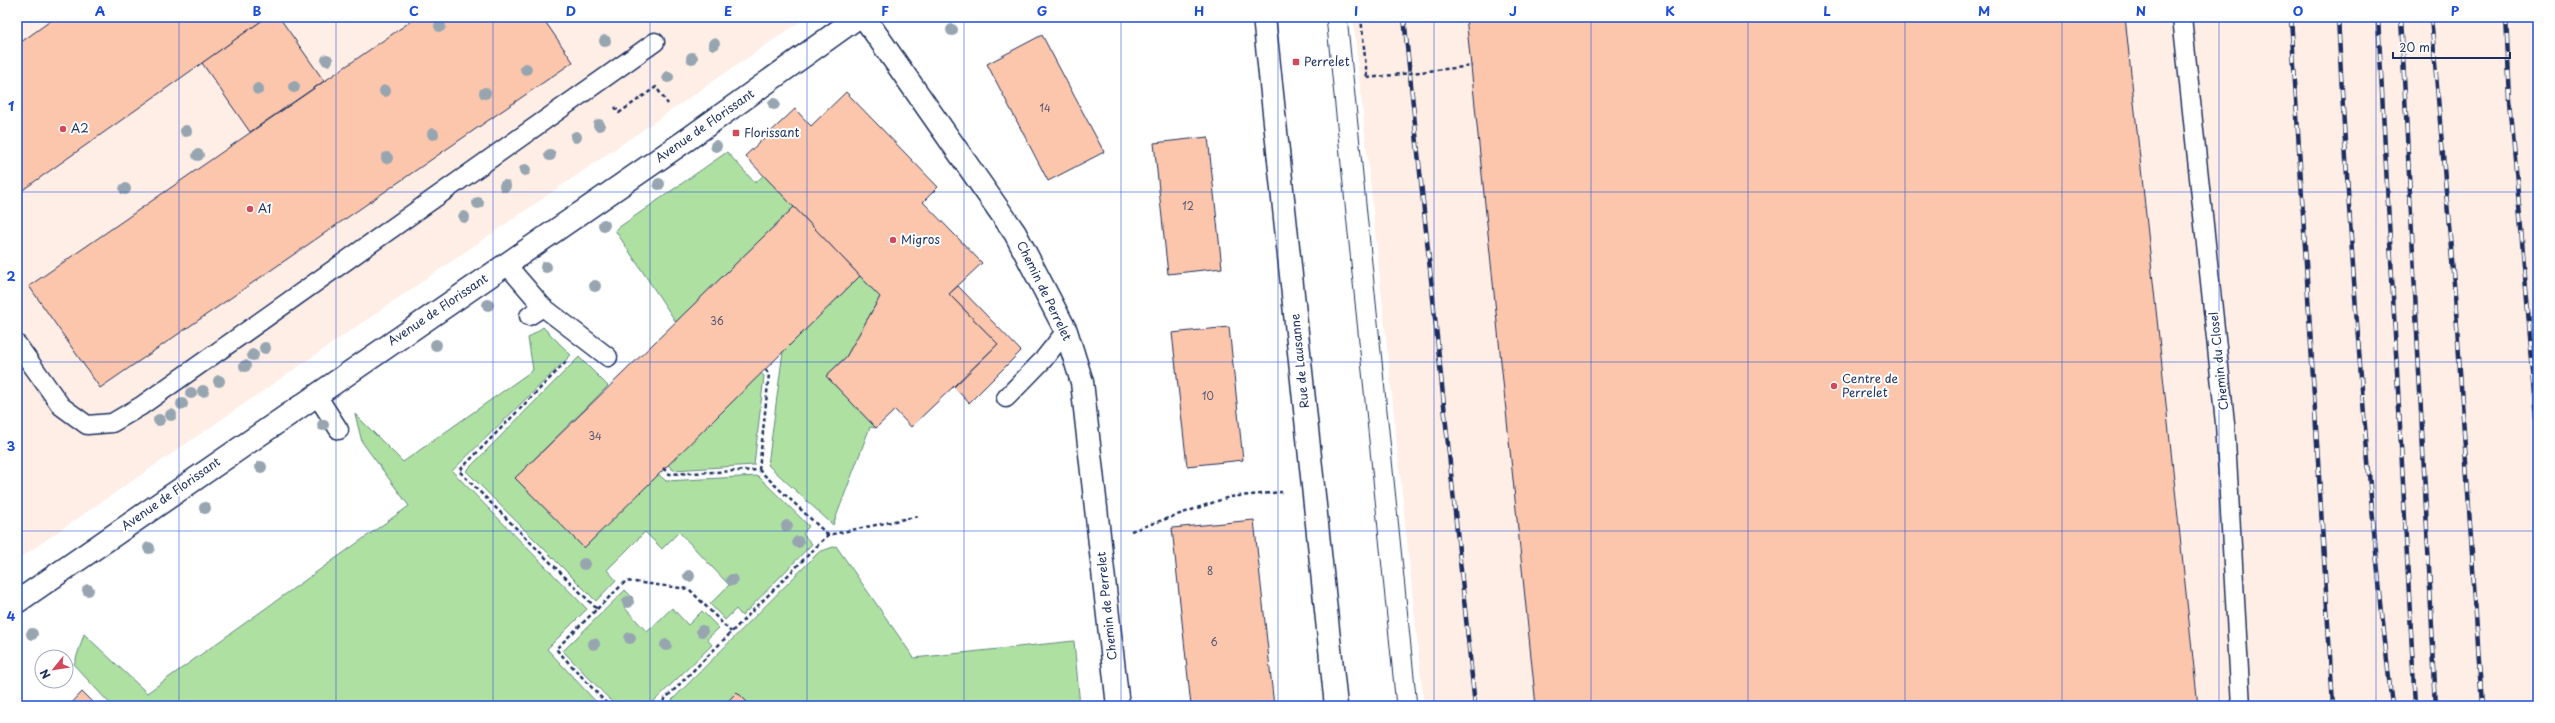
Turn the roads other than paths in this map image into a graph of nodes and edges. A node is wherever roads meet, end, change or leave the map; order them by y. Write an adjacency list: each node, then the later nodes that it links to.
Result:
1 (858, 17): 6 (street, Avenue de Florissant)
2 (864, 17): 7 (street, Chemin de Perrelet)
3 (1264, 17): 15 (street, Rue de Lausanne)
4 (2182, 17): 16 (lane, Chemin du Closel)
5 (655, 42): 8 (lane)
6 (506, 264): 9 (lane); 10 (street, Avenue de Florissant)
7 (1066, 331): 11 (lane); 14 (street, Chemin de Perrelet)
8 (17, 344)
9 (608, 357)
10 (316, 394): 12 (lane); 13 (street, Avenue de Florissant)
11 (1006, 398)
12 (340, 430)
13 (17, 602)
14 (1118, 706)
15 (1336, 706)
16 (2241, 706)

